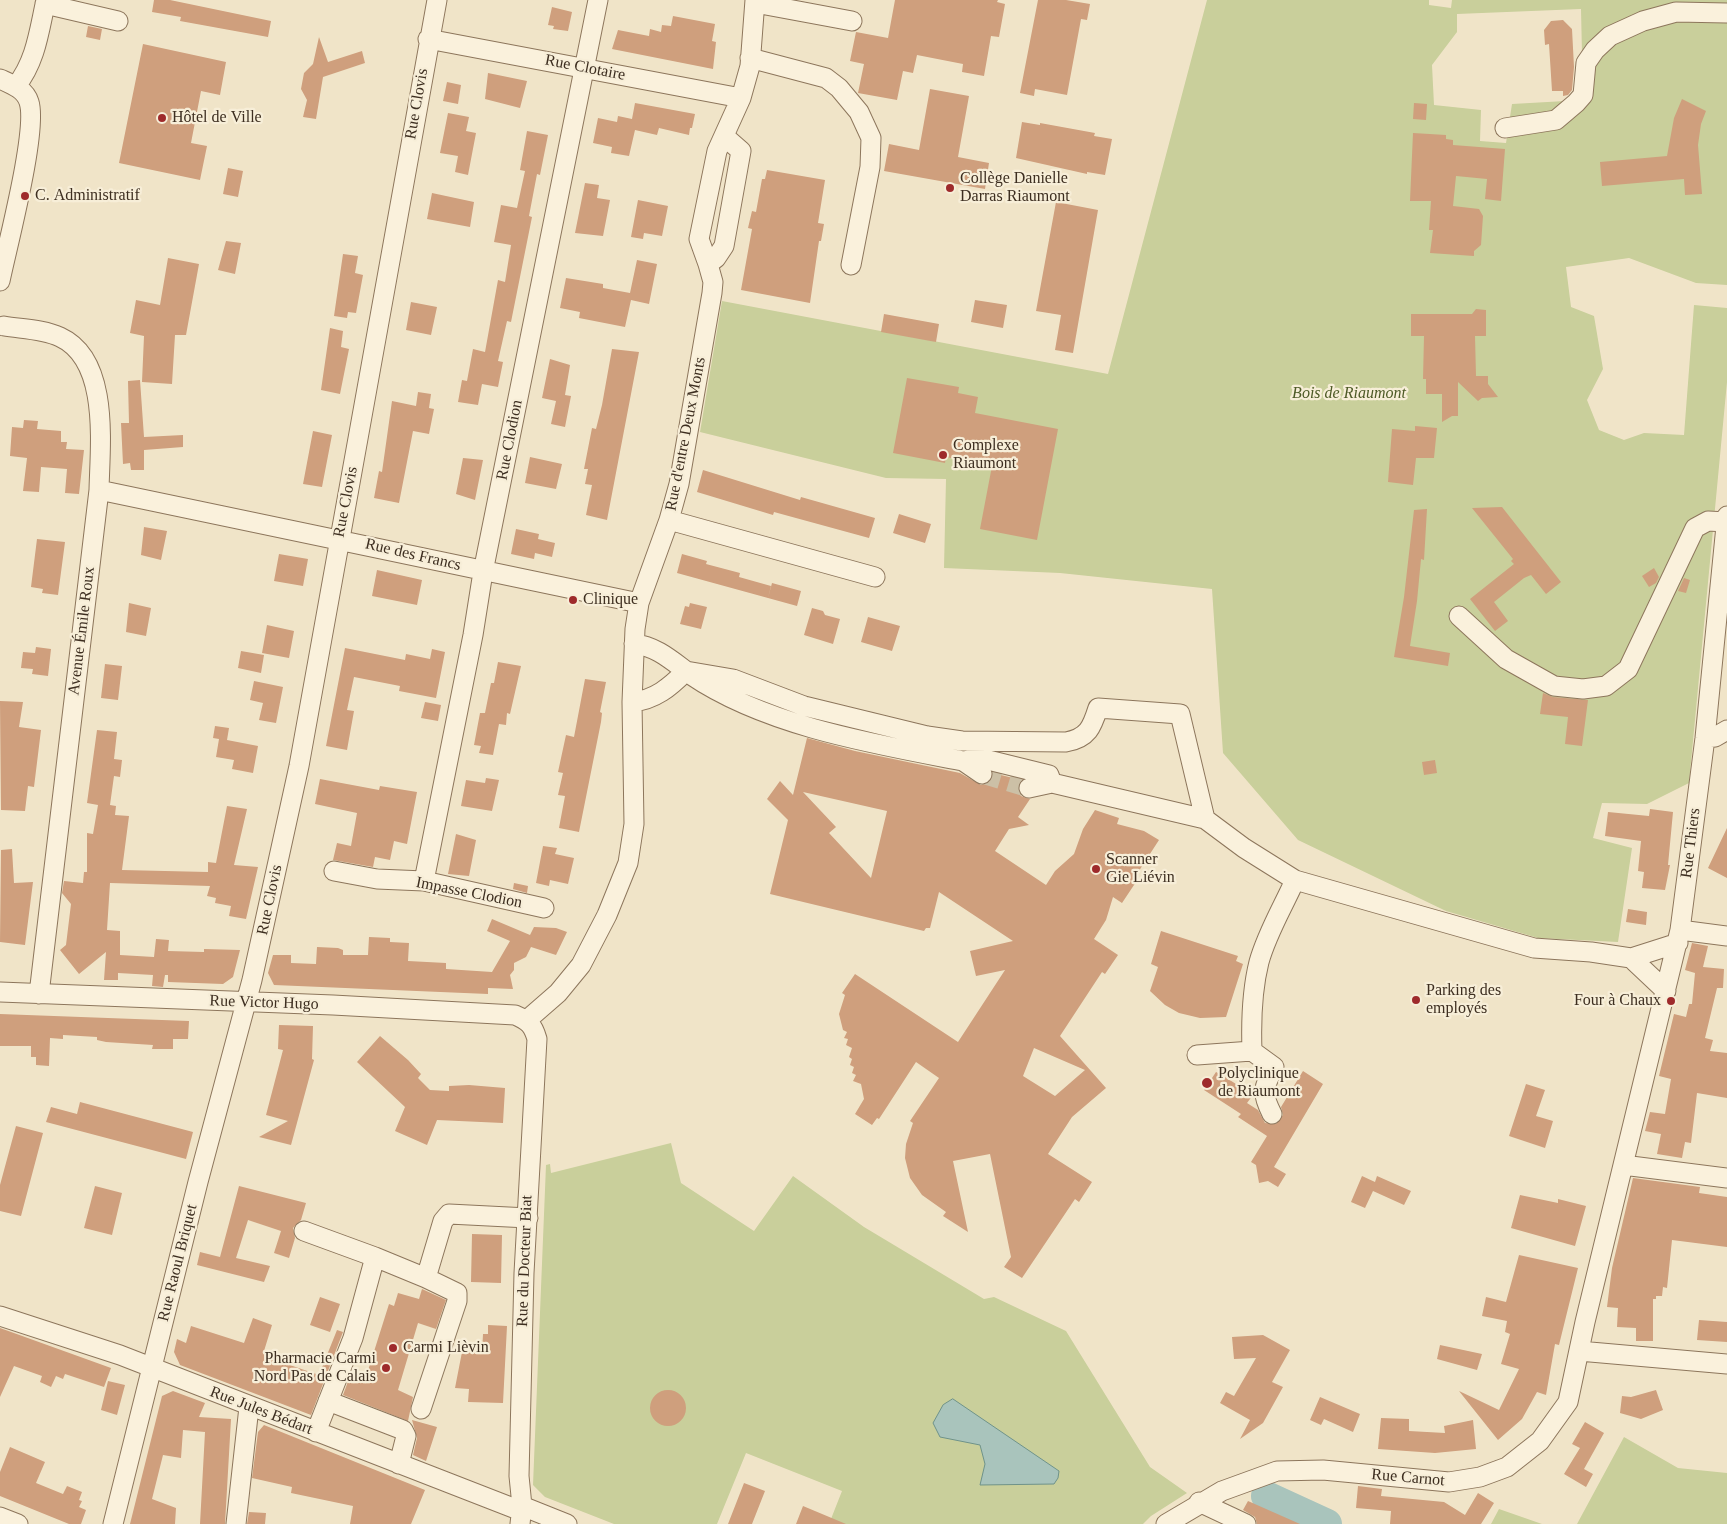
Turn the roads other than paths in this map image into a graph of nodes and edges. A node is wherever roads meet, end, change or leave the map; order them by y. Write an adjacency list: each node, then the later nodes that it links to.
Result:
1 (437, 0): 8 (street, Rue Clovis)
2 (598, 0): 10 (street, Rue Clodion)
3 (755, 1): 7 (street); 9 (street, Rue d'entre Deux Monts)
4 (46, 2): 6 (street); 11 (street)
5 (1727, 13): 14 (street)
6 (118, 21)
7 (852, 21)
8 (428, 40): 10 (street, Rue Clotaire); 25 (street, Rue Clovis)
9 (750, 58): 12 (street, Rue d'entre Deux Monts); 18 (street)
10 (585, 67): 12 (street, Rue Clotaire); 26 (street, Rue Clodion)
11 (8, 82): 13 (street)
12 (741, 98): 15 (street, Rue d'entre Deux Monts)
13 (29, 102): 16 (street); 19 (street)
14 (1505, 128)
15 (725, 137): 17 (street, Rue d'entre Deux Monts); 17 (street)
16 (0, 227)
17 (708, 264): 23 (street, Rue d'entre Deux Monts)
18 (851, 265)
19 (0, 281)
20 (1, 327): 21 (street, Avenue Émile Roux)
21 (99, 490): 25 (street, Rue des Francs); 49 (street, Avenue Émile Roux)
22 (1727, 516): 24 (street, Rue Thiers)
23 (669, 520): 27 (street); 28 (street, Rue d'entre Deux Monts)
24 (1726, 522): 29 (street); 34 (street, Rue Thiers)
25 (340, 539): 26 (street, Rue des Francs); 50 (street, Rue Clovis)
26 (483, 572): 28 (street, Rue des Francs); 42 (street, Rue Clodion)
27 (875, 577)
28 (639, 603): 30 (street, Rue d'entre Deux Monts)
29 (1459, 616)
30 (634, 644): 31 (street); 32 (street, Rue d'entre Deux Monts)
31 (686, 671): 32 (street); 35 (street); 39 (street)
32 (632, 702): 51 (street, Rue d'entre Deux Monts)
33 (1727, 730): 34 (street)
34 (1704, 738): 44 (street, Rue Thiers)
35 (962, 761): 36 (street); 37 (street)
36 (982, 774)
37 (1052, 782): 38 (street); 39 (street)
38 (1029, 788)
39 (1205, 819): 41 (street)
40 (334, 871): 42 (street, Impasse Clodion)
41 (1295, 880): 46 (street); 52 (street)
42 (424, 881): 43 (street, Impasse Clodion)
43 (544, 908)
44 (1679, 936): 45 (street); 46 (street); 47 (street, Rue Thiers)
45 (1727, 936)
46 (1631, 958): 47 (street)
47 (1666, 991): 55 (street, Rue Thiers)
48 (0, 992): 49 (street, Rue Victor Hugo)
49 (39, 994): 50 (street, Rue Victor Hugo)
50 (246, 1003): 51 (street, Rue Victor Hugo); 64 (street, Rue Raoul Briquet)
51 (527, 1020): 57 (street, Rue du Docteur Biat)
52 (1252, 1052): 53 (street); 54 (street)
53 (1198, 1055)
54 (1272, 1114)
55 (1623, 1165): 56 (street); 62 (street, Rue Carnot)
56 (1727, 1178)
57 (528, 1218): 60 (street); 71 (street, Rue du Docteur Biat)
58 (304, 1231): 59 (street)
59 (375, 1257): 60 (street); 65 (street)
60 (426, 1278): 67 (street)
61 (0, 1316): 64 (street, Rue Jules Bédart)
62 (1579, 1351): 63 (street); 70 (street, Rue Carnot)
63 (1727, 1364)
64 (151, 1368): 66 (street, Rue Jules Bédart); 74 (street, Rue Raoul Briquet)
65 (328, 1401): 68 (street); 69 (street)
66 (249, 1407): 68 (street, Rue Jules Bédart); 75 (street)
67 (421, 1409)
68 (316, 1432): 69 (street, Rue Jules Bédart)
69 (399, 1464): 71 (street, Rue Jules Bédart)
70 (1199, 1502): 77 (street, Rue Carnot); 78 (street)
71 (521, 1514): 76 (street, Rue Jules Bédart)
72 (0, 1517): 73 (street)
73 (18, 1524)
74 (112, 1524)
75 (236, 1524)
76 (567, 1524)
77 (1166, 1524)
78 (1246, 1524)

